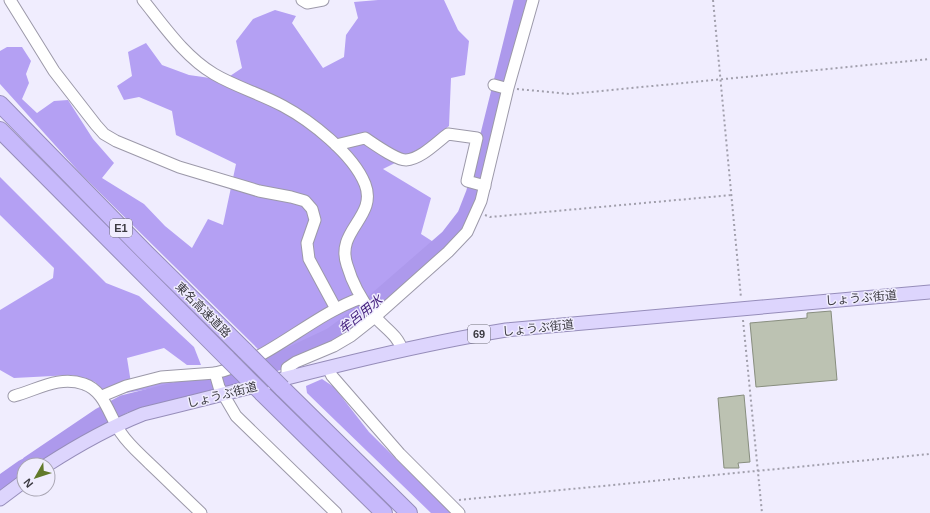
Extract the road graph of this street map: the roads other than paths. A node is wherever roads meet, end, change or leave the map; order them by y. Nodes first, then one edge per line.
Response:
1 (10, 0) edge
2 (143, 0) edge
3 (302, 0) edge
4 (323, 0) edge
5 (533, 0) edge
6 (494, 85) dead end
7 (507, 88) junction
8 (0, 104) edge
9 (0, 130) edge
10 (336, 145) junction
11 (483, 185) junction
12 (930, 292) edge
13 (362, 299) junction
14 (336, 309) junction
15 (373, 316) junction
16 (402, 350) junction
17 (328, 368) junction
18 (218, 383) junction
19 (284, 383) junction
20 (14, 396) dead end
21 (103, 399) junction
22 (114, 421) junction
23 (56, 459) edge
24 (16, 488) edge
25 (0, 499) edge
26 (200, 513) edge
27 (336, 513) edge
28 (384, 513) edge
29 (409, 513) edge
30 (459, 513) edge

1 - 14 street
2 - 10 street
3 - 4 street
5 - 7 street
6 - 7 street
7 - 11 street
8 - 19 highway, 東名高速道路 / E1, bridge
9 - 28 highway, 東名高速道路 / E1, bridge
10 - 11 street
10 - 13 street
11 - 15 street
12 - 16 main road, しょうぶ街道 / 69
13 - 14 street
13 - 15 street
14 - 18 street
15 - 16 street
15 - 19 street
16 - 17 main road, しょうぶ街道 / 69
17 - 19 main road, しょうぶ街道 / 69
17 - 30 street
18 - 19 main road, しょうぶ街道 / 69
18 - 21 street
18 - 22 main road, しょうぶ街道 / 69
18 - 27 street
19 - 29 highway, 東名高速道路 / E1
20 - 21 street
21 - 22 street
22 - 23 main road, しょうぶ街道 / 69
22 - 26 street
24 - 25 main road

